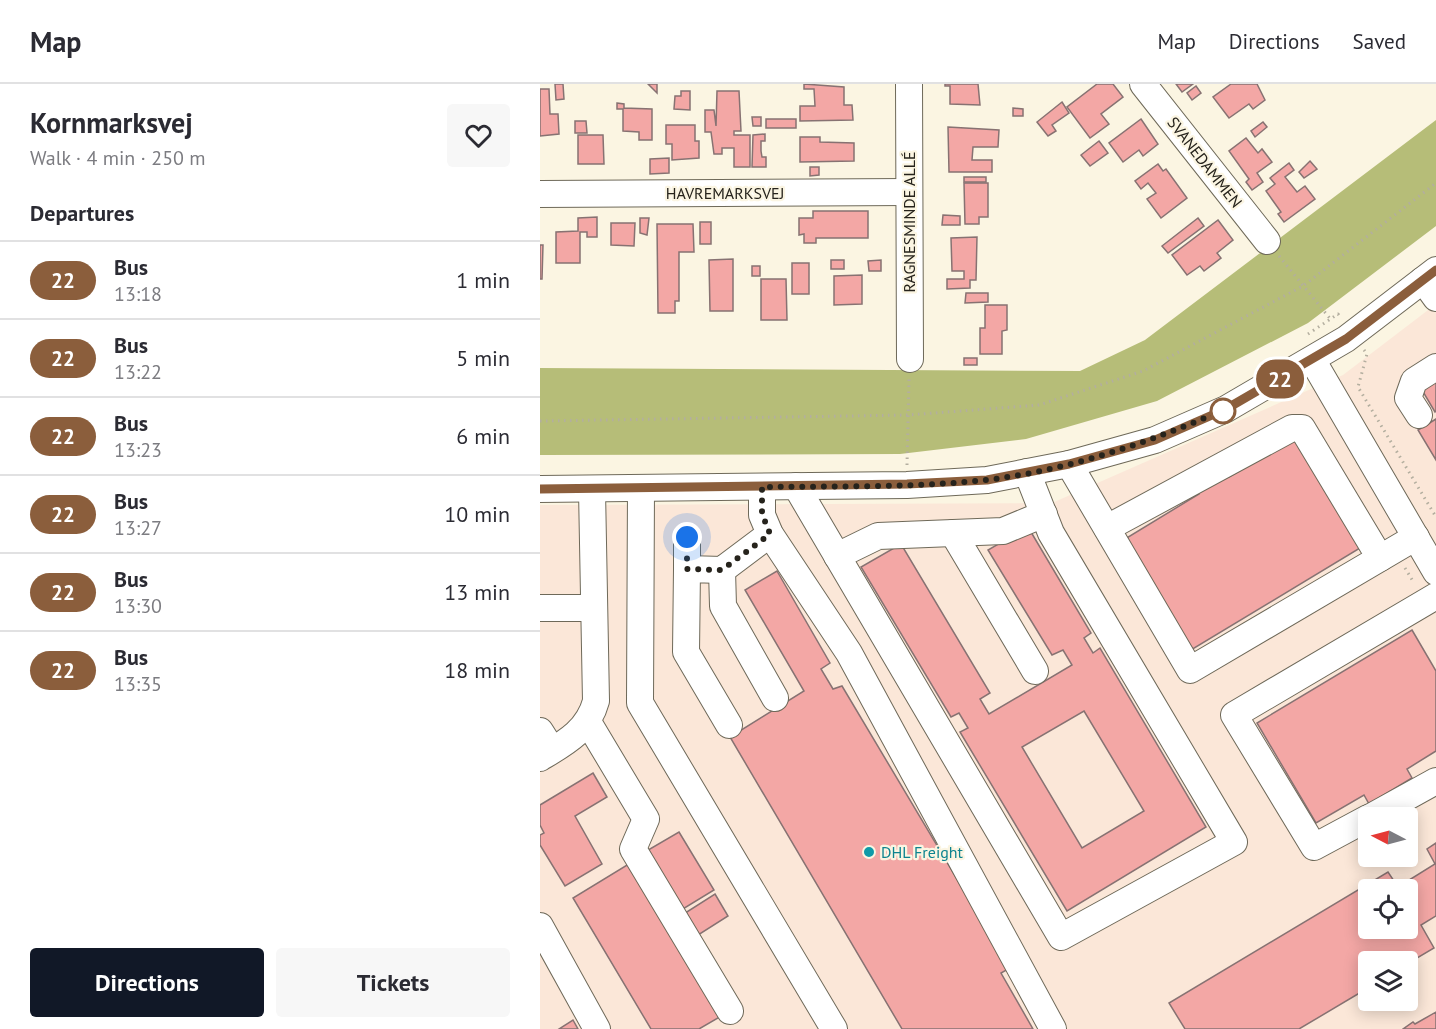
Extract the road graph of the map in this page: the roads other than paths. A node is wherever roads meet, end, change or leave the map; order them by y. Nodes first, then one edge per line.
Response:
1 (909, 84) edge
2 (1143, 84) edge
3 (909, 192) junction
4 (540, 194) edge
5 (1267, 241) road end
6 (1432, 283) edge
7 (910, 359) road end
8 (1313, 361) junction
9 (1436, 367) edge
10 (1419, 415) dead end
11 (1069, 464) junction
12 (1027, 472) junction
13 (796, 486) junction
14 (762, 487) junction
15 (540, 489) edge
16 (641, 489) junction
17 (592, 490) junction
18 (1044, 514) junction
19 (1107, 528) junction
20 (953, 533) junction
21 (770, 534) junction
22 (687, 537) dead end
23 (1416, 537) junction
24 (837, 556) junction
25 (1380, 558) junction
26 (687, 569) junction
27 (722, 570) junction
28 (1436, 572) edge
29 (1436, 596) edge
30 (540, 608) edge
31 (593, 608) junction
32 (1035, 670) dead end
33 (775, 698) dead end
34 (588, 722) junction
35 (729, 725) dead end
36 (544, 747) edge
37 (1436, 781) edge
38 (1388, 807) edge
39 (1358, 823) edge
40 (540, 926) edge
41 (729, 1011) dead end
42 (597, 1029) edge
43 (834, 1029) edge
44 (1053, 1029) edge

1 - 3 street, RAGNESMINDE ALLÉ
2 - 5 street, SVANEDAMMEN
3 - 4 street, HAVREMARKSVEJ
3 - 7 street, RAGNESMINDE ALLÉ
6 - 8 street
8 - 11 street
8 - 23 street
9 - 10 street
11 - 12 street
11 - 19 street
12 - 13 street
12 - 18 street
13 - 14 street
13 - 24 street
14 - 16 street
14 - 21 street
15 - 17 street
16 - 17 street
16 - 43 street
17 - 31 street
18 - 20 street
18 - 24 street
19 - 25 street
19 - 25 street
20 - 24 street
20 - 32 street
21 - 27 street
21 - 44 street
22 - 26 street
23 - 25 street
23 - 28 street
26 - 27 street
26 - 35 street
27 - 33 street
29 - 39 street
30 - 31 street
31 - 34 street
34 - 36 street
34 - 41 street
37 - 38 street
40 - 42 street

